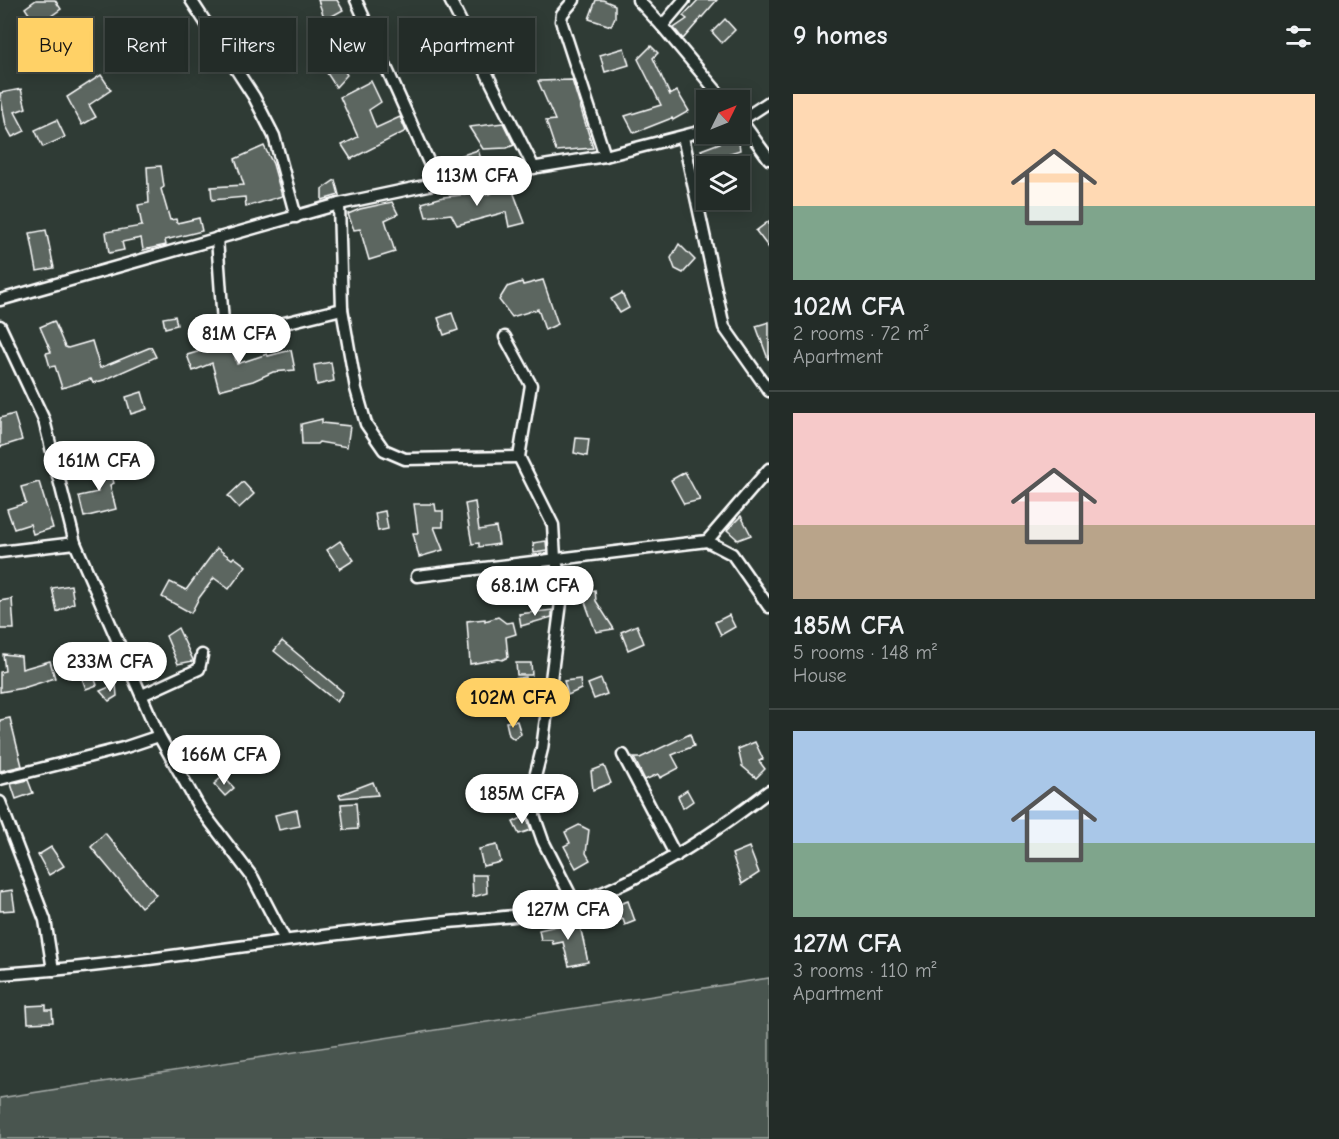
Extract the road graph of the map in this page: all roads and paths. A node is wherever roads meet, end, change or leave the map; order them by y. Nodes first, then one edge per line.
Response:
1 (191, 0) edge
2 (356, 0) edge
3 (450, 0) edge
4 (574, 0) edge
5 (638, 0) edge
6 (684, 0) edge
7 (662, 26) junction
8 (716, 90) edge
9 (769, 102) edge
10 (750, 114) edge
11 (696, 133) edge
12 (750, 133) edge
13 (683, 137) junction
14 (605, 156) junction
15 (769, 159) edge
16 (534, 168) junction
17 (438, 183) junction
18 (339, 204) junction
19 (296, 217) junction
20 (217, 238) junction
21 (0, 300) edge
22 (342, 309) junction
23 (0, 326) edge
24 (505, 337) dead end
25 (769, 391) edge
26 (519, 457) junction
27 (769, 470) edge
28 (706, 541) junction
29 (75, 543) junction
30 (0, 552) edge
31 (555, 558) junction
32 (417, 576) dead end
33 (769, 607) edge
34 (202, 656) dead end
35 (142, 694) junction
36 (159, 736) junction
37 (623, 755) dead end
38 (0, 779) edge
39 (769, 792) edge
40 (0, 802) edge
41 (676, 856) junction
42 (575, 903) junction
43 (285, 940) junction
44 (53, 970) junction
45 (0, 974) edge

1 - 19 street
2 - 17 street
3 - 16 street
4 - 14 street
5 - 7 street
6 - 7 street
7 - 8 street
9 - 10 street
11 - 13 street
12 - 15 street
13 - 14 street
13 - 25 street
14 - 16 street
16 - 17 street
17 - 18 street
18 - 19 street
18 - 22 street
19 - 20 street
20 - 21 street
20 - 22 street
22 - 26 street
23 - 29 street
24 - 26 street
26 - 31 street
27 - 28 street
28 - 31 street
28 - 33 street
29 - 30 street
29 - 35 street
31 - 32 street
31 - 42 street
34 - 35 street
35 - 36 street
36 - 38 street
36 - 43 street
37 - 41 street
39 - 41 street
40 - 44 street
41 - 42 street
42 - 43 street
43 - 44 street
44 - 45 street

